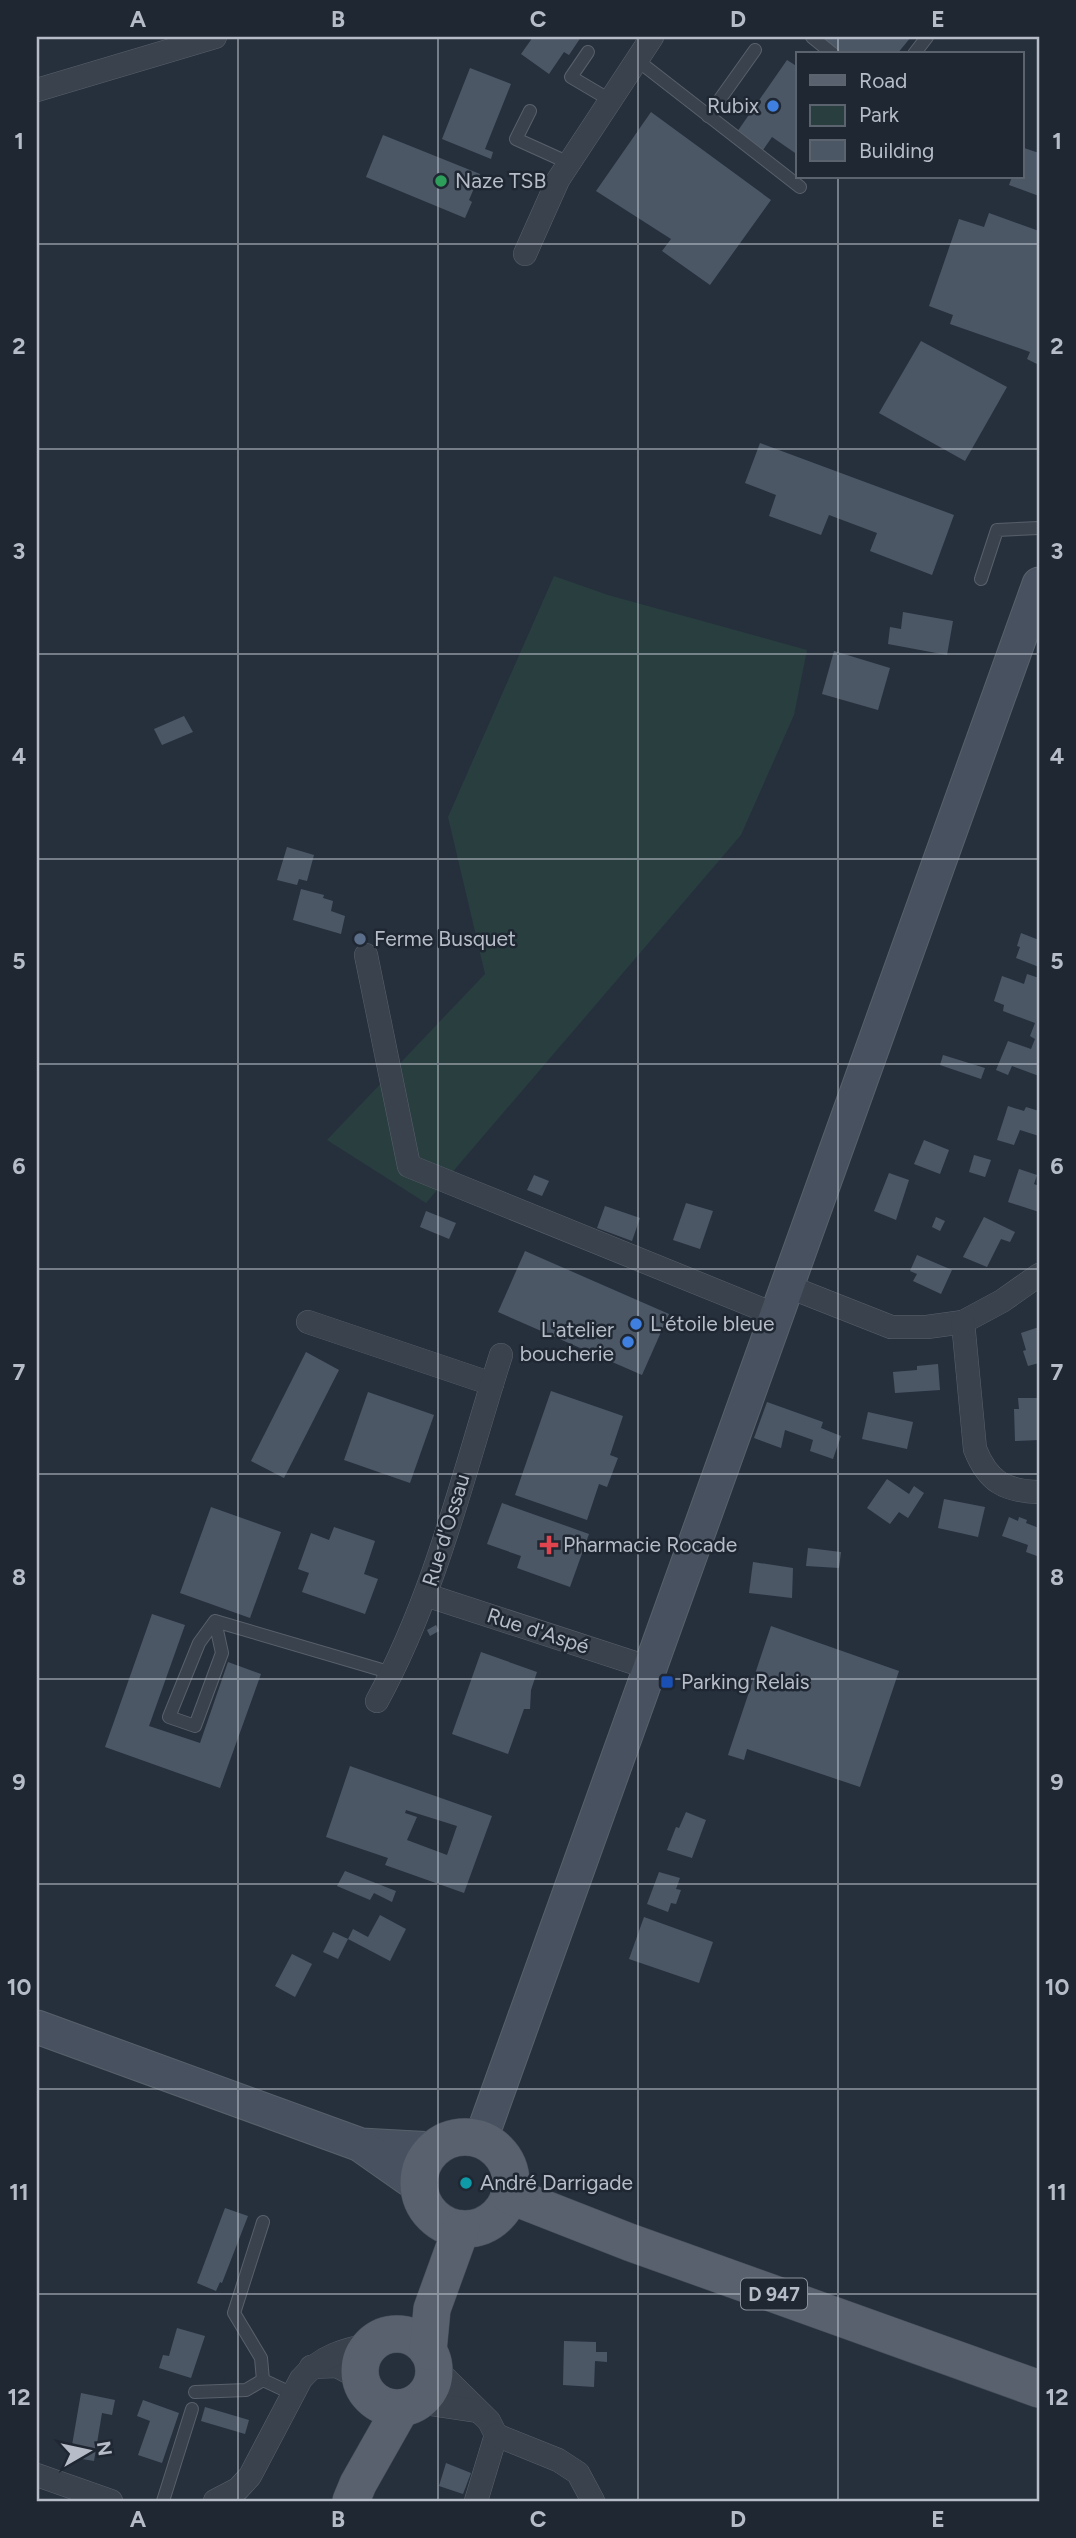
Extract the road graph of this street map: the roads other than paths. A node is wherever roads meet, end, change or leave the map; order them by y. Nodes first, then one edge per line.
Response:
1 (215, 37) edge
2 (652, 37) edge
3 (812, 37) edge
4 (927, 37) edge
5 (755, 50) dead end
6 (588, 52) dead end
7 (831, 52) edge
8 (916, 52) edge
9 (637, 60) junction
10 (37, 90) edge
11 (610, 100) junction
12 (530, 111) dead end
13 (708, 116) junction
14 (569, 163) junction
15 (800, 187) dead end
16 (525, 254) dead end
17 (1039, 528) edge
18 (981, 579) dead end
19 (1039, 584) edge
20 (366, 955) dead end
21 (1039, 1275) edge
22 (781, 1301) junction
23 (309, 1322) dead end
24 (963, 1322) junction
25 (501, 1355) dead end
26 (492, 1384) junction
27 (1039, 1492) edge
28 (426, 1595) junction
29 (215, 1621) junction
30 (650, 1668) junction
31 (392, 1673) junction
32 (377, 1700) dead end
33 (37, 2027) edge
34 (481, 2139) junction
35 (361, 2145) junction
36 (434, 2149) junction
37 (509, 2195) junction
38 (439, 2211) junction
39 (263, 2222) dead end
40 (382, 2339) junction
41 (431, 2358) junction
42 (311, 2367) junction
43 (263, 2380) junction
44 (1039, 2389) edge
45 (195, 2392) dead end
46 (293, 2394) junction
47 (387, 2396) junction
48 (192, 2409) dead end
49 (477, 2411) junction
50 (496, 2435) junction
51 (37, 2474) edge
52 (355, 2493) edge
53 (111, 2501) edge
54 (163, 2501) edge
55 (215, 2501) edge
56 (475, 2501) edge
57 (593, 2501) edge

1 - 10 street
2 - 9 street
3 - 7 lane
4 - 8 lane
5 - 13 lane
6 - 11 lane
9 - 11 street
9 - 13 lane
11 - 14 street
12 - 14 lane
13 - 15 lane
14 - 16 street
17 - 18 lane
19 - 22 main road
20 - 22 street
21 - 24 street
22 - 24 street
22 - 30 main road
23 - 26 street
24 - 27 street
25 - 26 street, Rue d'Ossau
26 - 28 street, Rue d'Ossau
28 - 30 street, Rue d'Aspé
28 - 31 street, Rue d'Ossau
29 - 29 lane
29 - 31 lane
30 - 34 main road
31 - 32 street, Rue d'Ossau
33 - 35 main road
34 - 36 main road
34 - 37 main road
35 - 36 main road
35 - 38 main road
36 - 38 main road
37 - 38 main road
37 - 44 main road, D 947
38 - 40 main road
38 - 41 main road
39 - 43 lane
40 - 41 main road
40 - 42 street
40 - 47 main road
41 - 47 main road
41 - 49 street
42 - 46 street
42 - 47 street
43 - 45 lane
43 - 46 lane
46 - 55 street
47 - 49 street
47 - 52 main road
48 - 54 lane
49 - 50 street
50 - 56 street
50 - 57 street
51 - 53 street

